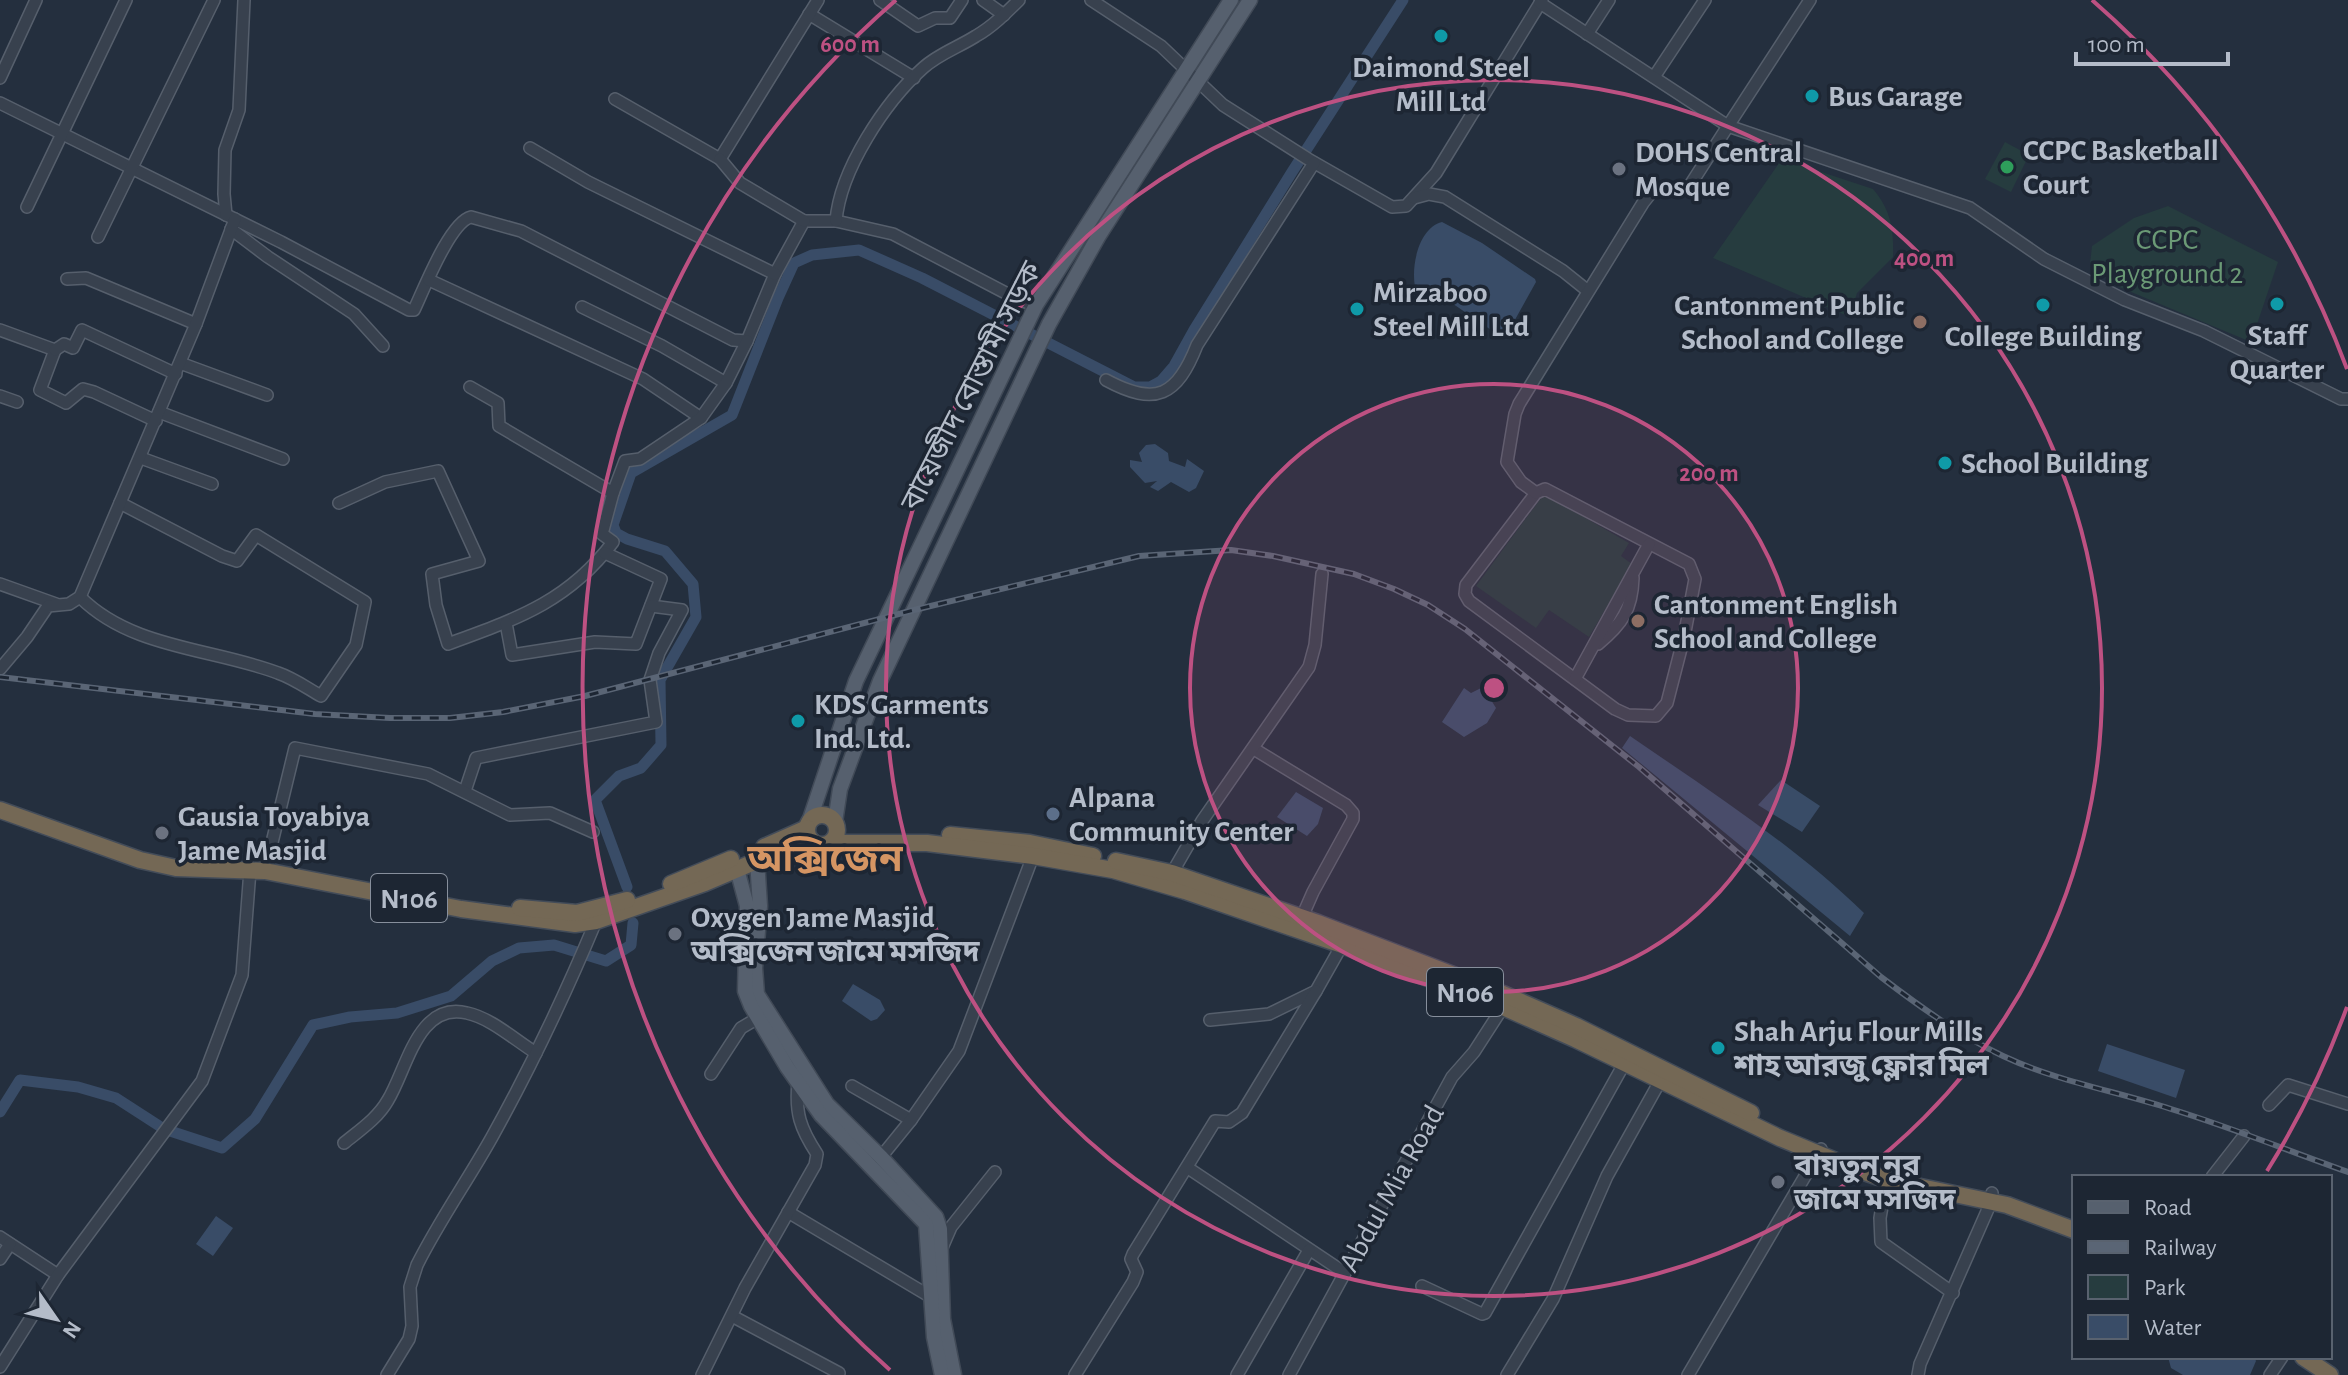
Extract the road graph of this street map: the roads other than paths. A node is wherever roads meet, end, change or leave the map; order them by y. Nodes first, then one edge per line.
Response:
1 (36, 0) edge
2 (126, 0) edge
3 (214, 0) edge
4 (244, 0) edge
5 (818, 0) edge
6 (880, 0) edge
7 (962, 0) edge
8 (983, 0) edge
9 (1019, 0) edge
10 (1091, 0) edge
11 (1231, 0) edge
12 (1250, 0) edge
13 (1609, 0) edge
14 (1705, 0) edge
15 (1810, 0) edge
16 (1541, 2) edge
17 (809, 14) junction
18 (1004, 15) junction
19 (1587, 34) junction
20 (1186, 68) junction
21 (1654, 77) junction
22 (0, 78) edge
23 (914, 78) junction
24 (1199, 80) junction
25 (615, 99) dead end
26 (0, 103) edge
27 (1728, 126) junction
28 (63, 133) junction
29 (530, 148) dead end
30 (1306, 158) junction
31 (720, 159) junction
32 (133, 168) junction
33 (1414, 198) junction
34 (27, 207) dead end
35 (231, 221) junction
36 (804, 221) junction
37 (836, 221) junction
38 (98, 237) dead end
39 (775, 274) junction
40 (67, 279) dead end
41 (429, 280) junction
42 (1588, 291) junction
43 (582, 307) dead end
44 (1034, 309) junction
45 (196, 324) junction
46 (0, 330) edge
47 (747, 341) junction
48 (383, 346) dead end
49 (55, 350) junction
50 (178, 368) junction
51 (1106, 380) dead end
52 (726, 383) junction
53 (470, 387) dead end
54 (267, 395) dead end
55 (0, 396) edge
56 (2348, 399) edge
57 (17, 402) dead end
58 (157, 416) junction
59 (701, 418) junction
60 (141, 458) junction
61 (283, 459) dead end
62 (212, 484) dead end
63 (613, 493) junction
64 (1536, 493) junction
65 (120, 503) junction
66 (339, 503) dead end
67 (1649, 544) junction
68 (605, 553) junction
69 (1322, 574) dead end
70 (0, 584) edge
71 (80, 597) junction
72 (58, 605) junction
73 (651, 606) junction
74 (506, 623) junction
75 (0, 669) edge
76 (1575, 679) junction
77 (1254, 749) junction
78 (465, 791) junction
79 (0, 801) edge
80 (0, 810) edge
81 (593, 832) dead end
82 (822, 832) junction
83 (1033, 856) junction
84 (757, 860) junction
85 (267, 863) junction
86 (737, 869) junction
87 (250, 870) junction
88 (1172, 873) junction
89 (1302, 917) junction
90 (596, 921) junction
91 (1342, 945) junction
92 (1316, 991) junction
93 (1503, 1007) junction
94 (758, 1018) junction
95 (1210, 1020) dead end
96 (536, 1053) junction
97 (1624, 1064) junction
98 (711, 1074) dead end
99 (1662, 1076) junction
100 (798, 1082) junction
101 (852, 1086) dead end
102 (2348, 1104) edge
103 (2269, 1105) dead end
104 (911, 1120) junction
105 (2244, 1136) dead end
106 (344, 1143) dead end
107 (1820, 1151) junction
108 (881, 1157) junction
109 (1188, 1168) junction
110 (995, 1172) dead end
111 (2214, 1175) edge
112 (1888, 1176) junction
113 (1991, 1198) junction
114 (788, 1212) junction
115 (2072, 1218) edge
116 (2072, 1229) edge
117 (5, 1241) edge
118 (1309, 1250) junction
119 (941, 1252) junction
120 (0, 1259) edge
121 (1345, 1273) junction
122 (58, 1275) junction
123 (1422, 1286) dead end
124 (1953, 1293) junction
125 (931, 1297) junction
126 (732, 1316) junction
127 (2282, 1359) edge
128 (2287, 1359) edge
129 (2306, 1359) edge
130 (0, 1367) edge
131 (839, 1373) dead end
132 (387, 1375) edge
133 (702, 1375) edge
134 (942, 1375) edge
135 (954, 1375) edge
136 (1075, 1375) edge
137 (1237, 1375) edge
138 (1289, 1375) edge
139 (1507, 1375) edge
140 (1688, 1375) edge
141 (1918, 1375) edge
142 (2270, 1375) edge
143 (2313, 1375) edge
144 (2330, 1375) edge

1 - 22 street
2 - 28 street
3 - 32 street
4 - 35 street
5 - 17 street
6 - 7 street
8 - 18 street
9 - 18 street
10 - 20 street
11 - 20 main road, বায়েজীদ বোস্তামী সড়ক
12 - 24 main road, বায়েজীদ বোস্তামী সড়ক
13 - 19 street
14 - 21 street
15 - 27 street
16 - 19 street
16 - 33 street
17 - 23 street
17 - 31 street
18 - 23 street
19 - 21 street
20 - 24 street
20 - 44 main road, বায়েজীদ বোস্তামী সড়ক
21 - 27 street
23 - 37 street
24 - 30 street
24 - 82 main road, বায়েজীদ বোস্তামী সড়ক
25 - 31 street
26 - 28 street
27 - 42 street
27 - 56 street
28 - 32 street
28 - 34 street
29 - 39 street
30 - 33 street
30 - 51 street
31 - 36 street
32 - 35 street
32 - 38 street
33 - 42 street
35 - 41 street
35 - 45 street
35 - 48 street
36 - 37 street
36 - 39 street
37 - 44 street
39 - 47 street
40 - 45 street
41 - 47 street
41 - 59 street
42 - 64 street
43 - 52 street
44 - 82 main road, বায়েজীদ বোস্তামী সড়ক
45 - 50 street
46 - 49 street
47 - 52 street
49 - 50 street
49 - 58 street
50 - 54 street
50 - 58 street
52 - 59 street
53 - 63 street
55 - 57 street
58 - 60 street
58 - 61 street
59 - 63 street
60 - 62 street
60 - 65 street
63 - 68 street
64 - 67 street
64 - 76 street
65 - 71 street
65 - 71 street
66 - 74 street
67 - 76 street
67 - 76 street
68 - 73 street
68 - 74 street
69 - 77 street
70 - 72 street
71 - 72 street
72 - 75 street
73 - 74 street
73 - 78 street
77 - 88 street
77 - 89 street
78 - 81 street
78 - 85 street
79 - 85 highway, N106
80 - 87 highway, N106
82 - 83 highway, N106
82 - 84 highway, N106
82 - 85 highway, N106
82 - 88 highway, N106
83 - 91 highway, N106
83 - 104 street
84 - 86 highway, N106
84 - 108 main road
86 - 90 highway, N106
86 - 94 main road
87 - 90 highway, N106
87 - 122 street
88 - 89 highway, N106
89 - 99 highway, N106
90 - 96 street
91 - 92 street
91 - 93 highway, N106
92 - 95 street
92 - 109 street
93 - 97 highway, N106
93 - 121 street, Abdul Mia Road
94 - 98 street
94 - 100 main road
96 - 106 street
96 - 132 street
97 - 99 highway, N106
97 - 123 street
99 - 107 highway, N106
99 - 139 street
100 - 114 street
100 - 125 main road
101 - 104 street
102 - 103 street
104 - 108 street
105 - 111 street
107 - 112 highway, N106
107 - 140 street
108 - 119 main road
109 - 118 street
109 - 136 street
110 - 119 street
112 - 113 highway, N106
112 - 124 street
113 - 115 highway, N106
113 - 116 highway, N106
113 - 124 street
114 - 125 street
114 - 126 street
117 - 120 street
117 - 122 street
118 - 121 street
118 - 137 street
119 - 135 main road
121 - 138 street, Abdul Mia Road
122 - 130 street
124 - 141 street
125 - 134 main road
126 - 131 street
126 - 133 street
127 - 142 street
128 - 143 highway
129 - 144 highway

